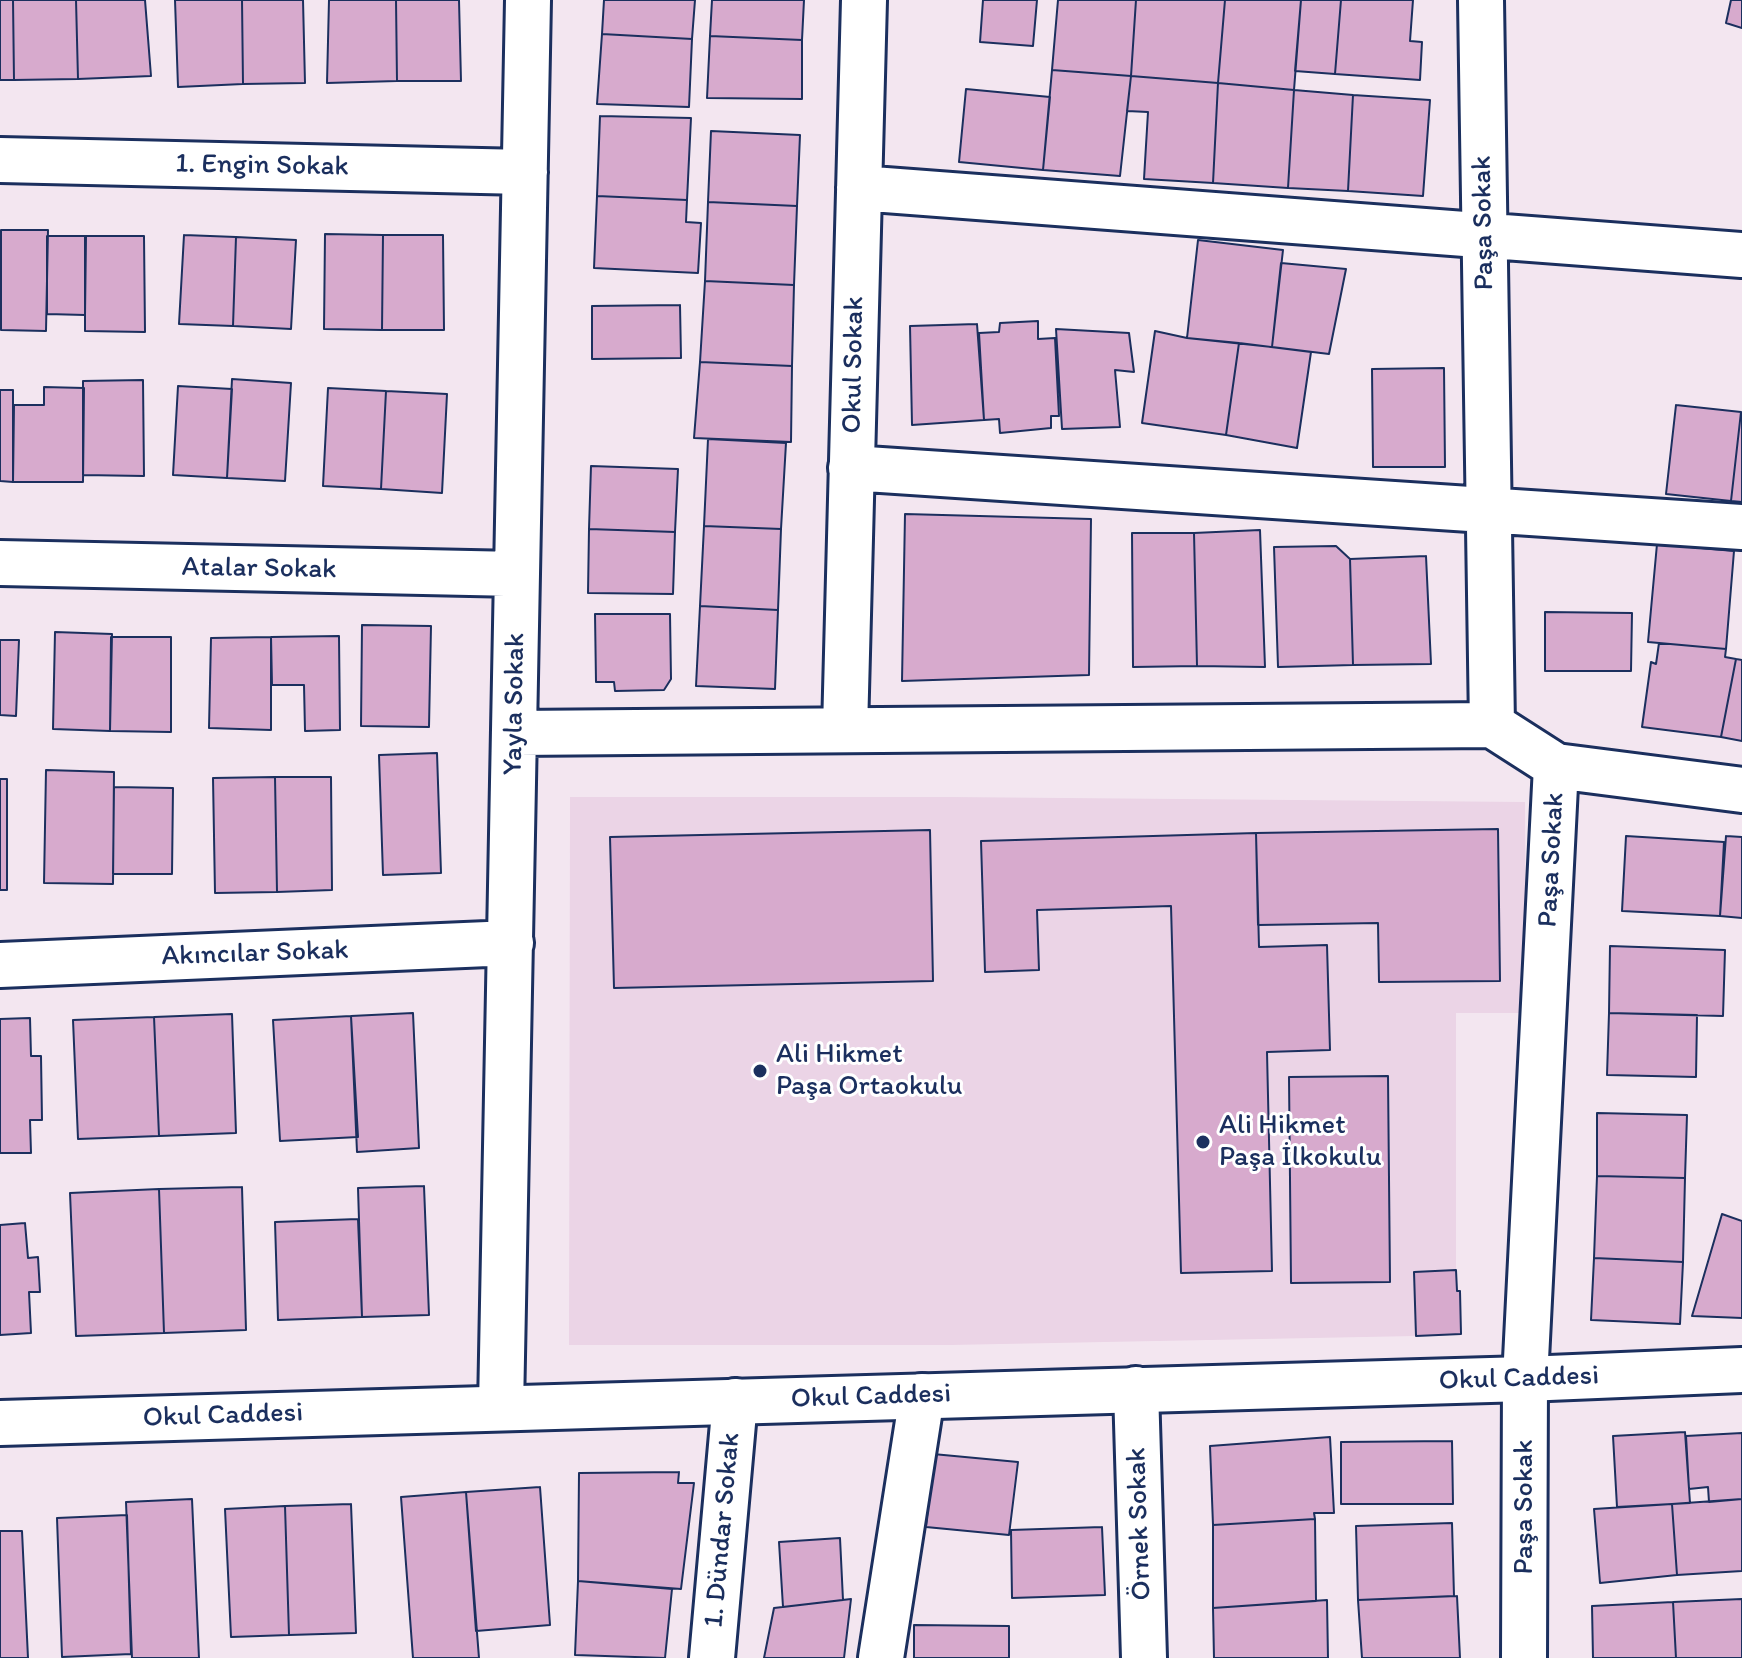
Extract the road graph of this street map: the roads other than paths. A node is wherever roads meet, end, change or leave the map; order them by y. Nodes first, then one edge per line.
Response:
1 (528, 0) edge
2 (864, 0) edge
3 (1481, 0) edge
4 (0, 160) edge
5 (525, 172) junction
6 (859, 188) junction
7 (1484, 235) junction
8 (1742, 255) edge
9 (851, 468) junction
10 (1488, 510) junction
11 (1742, 527) edge
12 (0, 563) edge
13 (517, 574) junction
14 (1492, 725) junction
15 (845, 730) junction
16 (514, 733) junction
17 (1556, 766) junction
18 (1742, 790) edge
19 (511, 943) junction
20 (0, 965) edge
21 (1742, 1370) edge
22 (1525, 1379) junction
23 (1136, 1389) junction
24 (922, 1396) junction
25 (735, 1401) junction
26 (501, 1408) junction
27 (0, 1423) edge
28 (712, 1658) edge
29 (881, 1658) edge
30 (1144, 1658) edge
31 (1524, 1658) edge

1 - 5 street, Yayla Sokak
2 - 6 street, Okul Sokak
3 - 7 street, Paşa Sokak
4 - 5 street, 1. Engin Sokak
5 - 13 street, Yayla Sokak
6 - 7 street
6 - 9 street, Okul Sokak
7 - 8 street
7 - 10 street, Paşa Sokak
9 - 10 street
9 - 15 street, Okul Sokak
10 - 11 street
10 - 14 street, Paşa Sokak
12 - 13 street, Atalar Sokak
13 - 16 street, Yayla Sokak
14 - 15 street
14 - 17 street, Paşa Sokak
15 - 16 street
16 - 19 street, Yayla Sokak
17 - 18 street
17 - 22 street, Paşa Sokak
19 - 20 street, Akıncılar Sokak
19 - 26 street, Yayla Sokak
21 - 22 street, Okul Caddesi
22 - 23 street, Okul Caddesi
22 - 31 street, Paşa Sokak
23 - 24 street, Okul Caddesi
23 - 30 street, Örnek Sokak
24 - 25 street, Okul Caddesi
24 - 29 street
25 - 26 street, Okul Caddesi
25 - 28 street, 1. Dündar Sokak
26 - 27 street, Okul Caddesi

